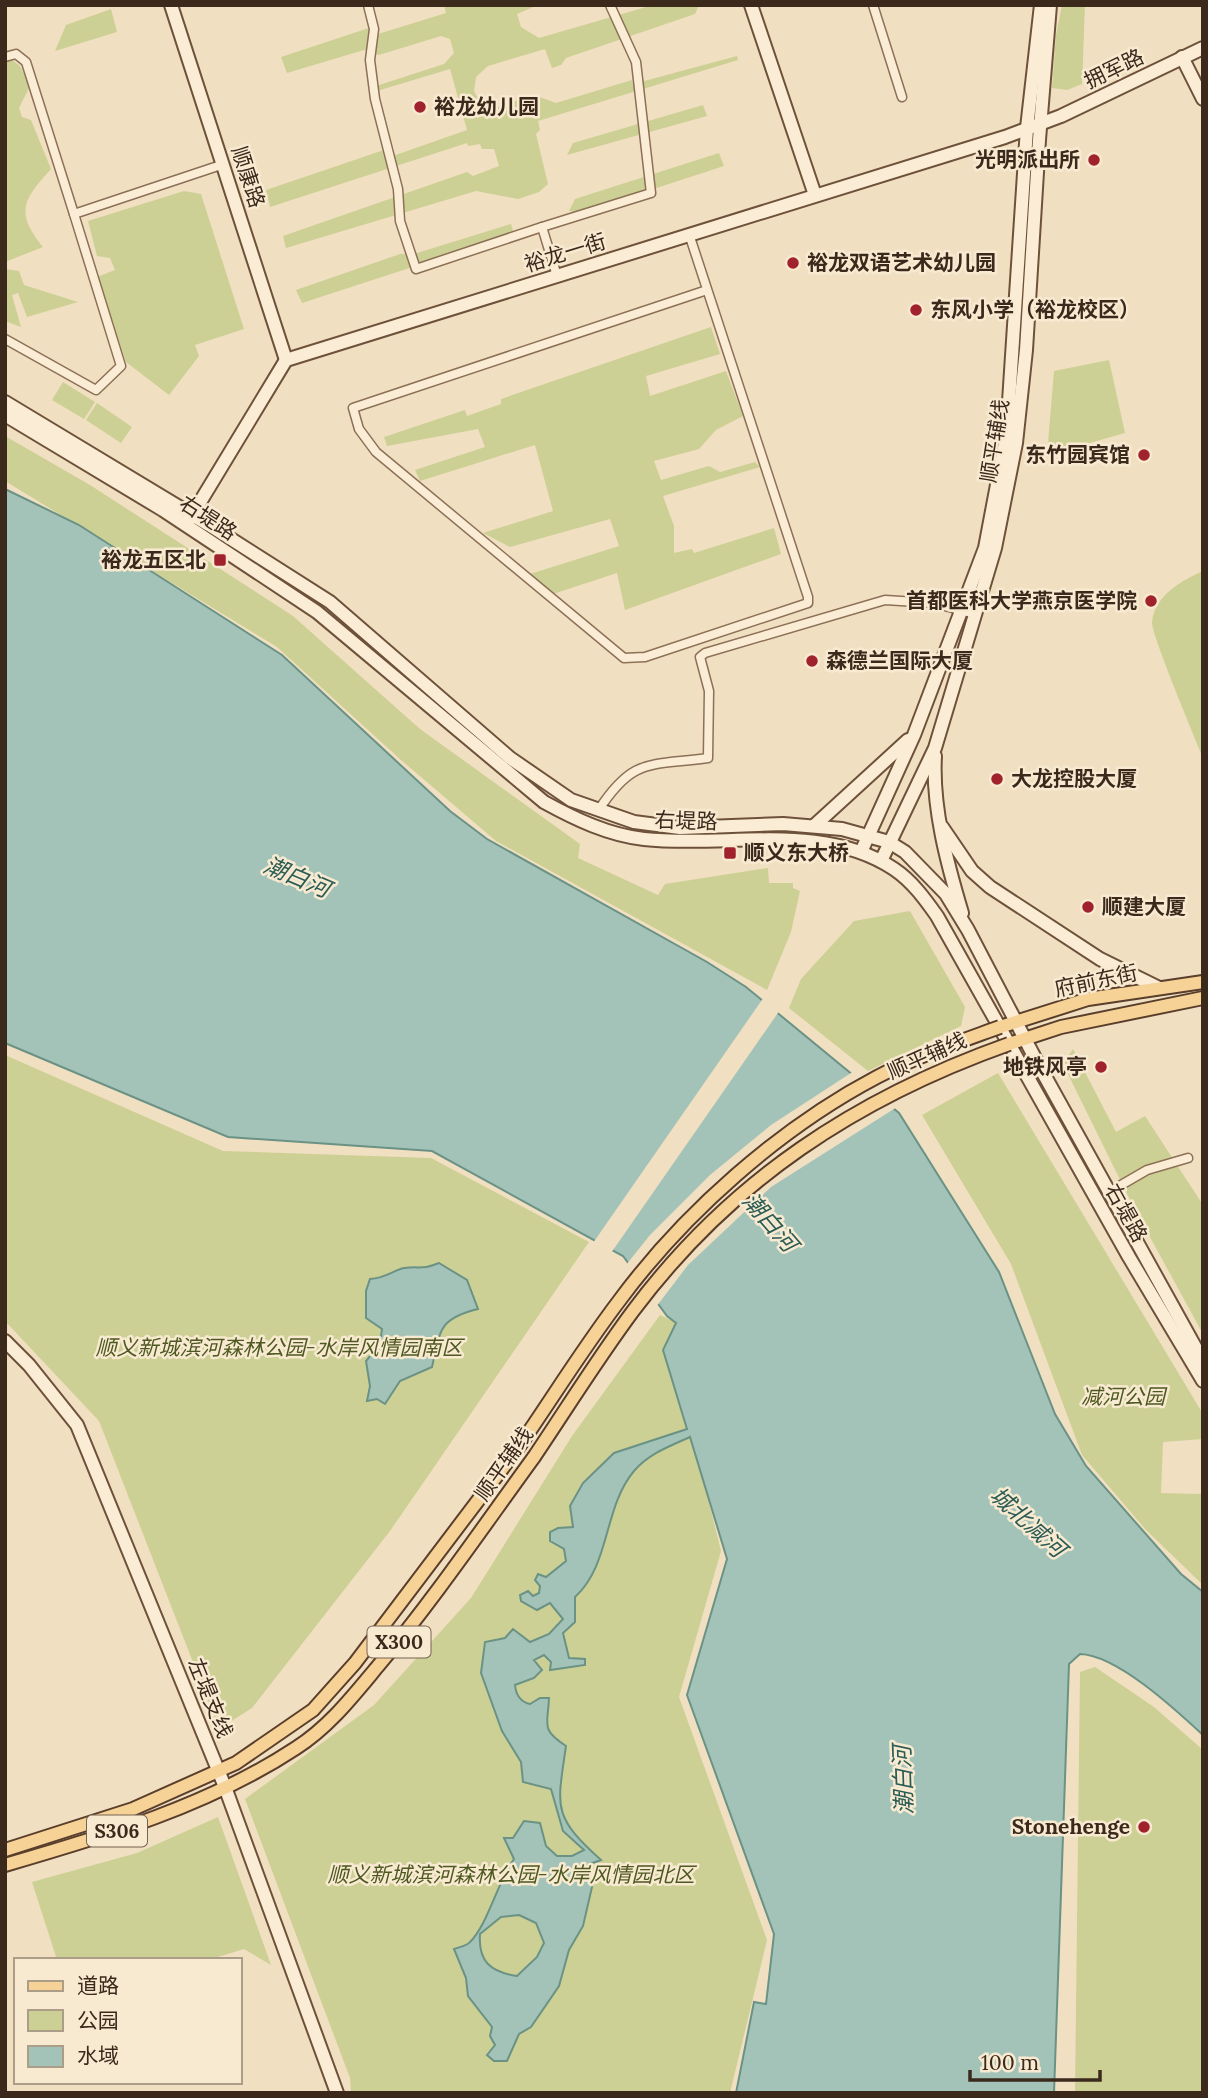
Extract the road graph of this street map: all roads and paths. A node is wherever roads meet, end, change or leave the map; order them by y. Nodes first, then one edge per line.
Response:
1 (172, 5) edge
2 (368, 5) edge
3 (610, 5) edge
4 (751, 5) edge
5 (873, 5) edge
6 (1041, 5) edge
7 (1050, 5) edge
8 (1203, 48) edge
9 (5, 57) edge
10 (1182, 57) junction
11 (902, 96) dead end
12 (1203, 99) edge
13 (1040, 123) junction
14 (1027, 128) junction
15 (224, 164) junction
16 (815, 195) junction
17 (74, 214) junction
18 (542, 227) junction
19 (689, 234) junction
20 (557, 275) junction
21 (707, 290) junction
22 (5, 339) edge
23 (286, 360) junction
24 (5, 402) edge
25 (5, 415) edge
26 (189, 521) junction
27 (969, 612) junction
28 (914, 735) junction
29 (935, 748) junction
30 (598, 811) junction
31 (815, 825) junction
32 (942, 827) junction
33 (867, 834) junction
34 (889, 842) junction
35 (861, 852) junction
36 (881, 861) junction
37 (968, 930) junction
38 (1203, 982) edge
39 (1159, 988) junction
40 (1203, 998) edge
41 (1017, 1021) junction
42 (1000, 1027) junction
43 (1025, 1038) junction
44 (1009, 1044) junction
45 (1188, 1158) dead end
46 (1109, 1192) junction
47 (5, 1341) edge
48 (1203, 1361) edge
49 (1203, 1381) edge
50 (219, 1770) junction
51 (225, 1787) junction
52 (5, 1850) edge
53 (5, 1865) edge
54 (337, 2093) edge

1 - 15 main road, 顺康路
2 - 18 street
3 - 18 street
4 - 16 main road
5 - 11 street
6 - 14 main road, 顺平辅线
7 - 13 main road, 顺平辅线
8 - 10 main road, 拥军路
9 - 17 street
10 - 12 main road
10 - 13 main road, 拥军路
13 - 14 main road, 裕龙一街
13 - 27 main road, 顺平辅线
14 - 16 main road, 裕龙一街
14 - 27 main road, 顺平辅线
15 - 17 street
15 - 23 main road, 顺康路
16 - 19 main road, 裕龙一街
17 - 22 street
18 - 20 street
19 - 20 main road, 裕龙一街
19 - 21 street
20 - 23 main road, 裕龙一街
21 - 21 street
23 - 26 main road
24 - 26 main road, 右堤路
25 - 26 main road, 右堤路
26 - 30 main road, 右堤路
26 - 35 main road, 右堤路
27 - 28 main road, 顺平辅线
27 - 29 main road, 顺平辅线
27 - 30 street
28 - 31 main road
28 - 33 main road, 顺平辅线
29 - 32 main road
29 - 34 main road, 顺平辅线
30 - 31 main road, 右堤路
31 - 33 main road, 右堤路
32 - 37 main road
32 - 39 main road
33 - 34 main road, 右堤路
33 - 35 main road, 顺平辅线
34 - 36 main road, 顺平辅线
34 - 37 main road, 右堤路
35 - 36 main road, 右堤路
36 - 42 main road, 右堤路
37 - 41 main road, 右堤路
38 - 39 main road, 府前东街
39 - 41 main road, 府前东街
40 - 43 main road, 府前东街
41 - 42 main road, 府前东街
41 - 43 main road, 右堤路
42 - 44 main road, 右堤路
42 - 50 main road, 顺平辅线 / X300, bridge
43 - 44 main road, 府前东街
43 - 46 main road, 右堤路
44 - 49 main road, 右堤路
44 - 51 main road, 顺平辅线 / X300, bridge
45 - 46 street
46 - 48 main road, 右堤路
47 - 50 main road, 左堤支线
50 - 51 main road, 左堤支线
50 - 52 main road, 顺平辅线 / S306
51 - 53 main road, 顺平辅线 / S306
51 - 54 main road, 左堤支线

